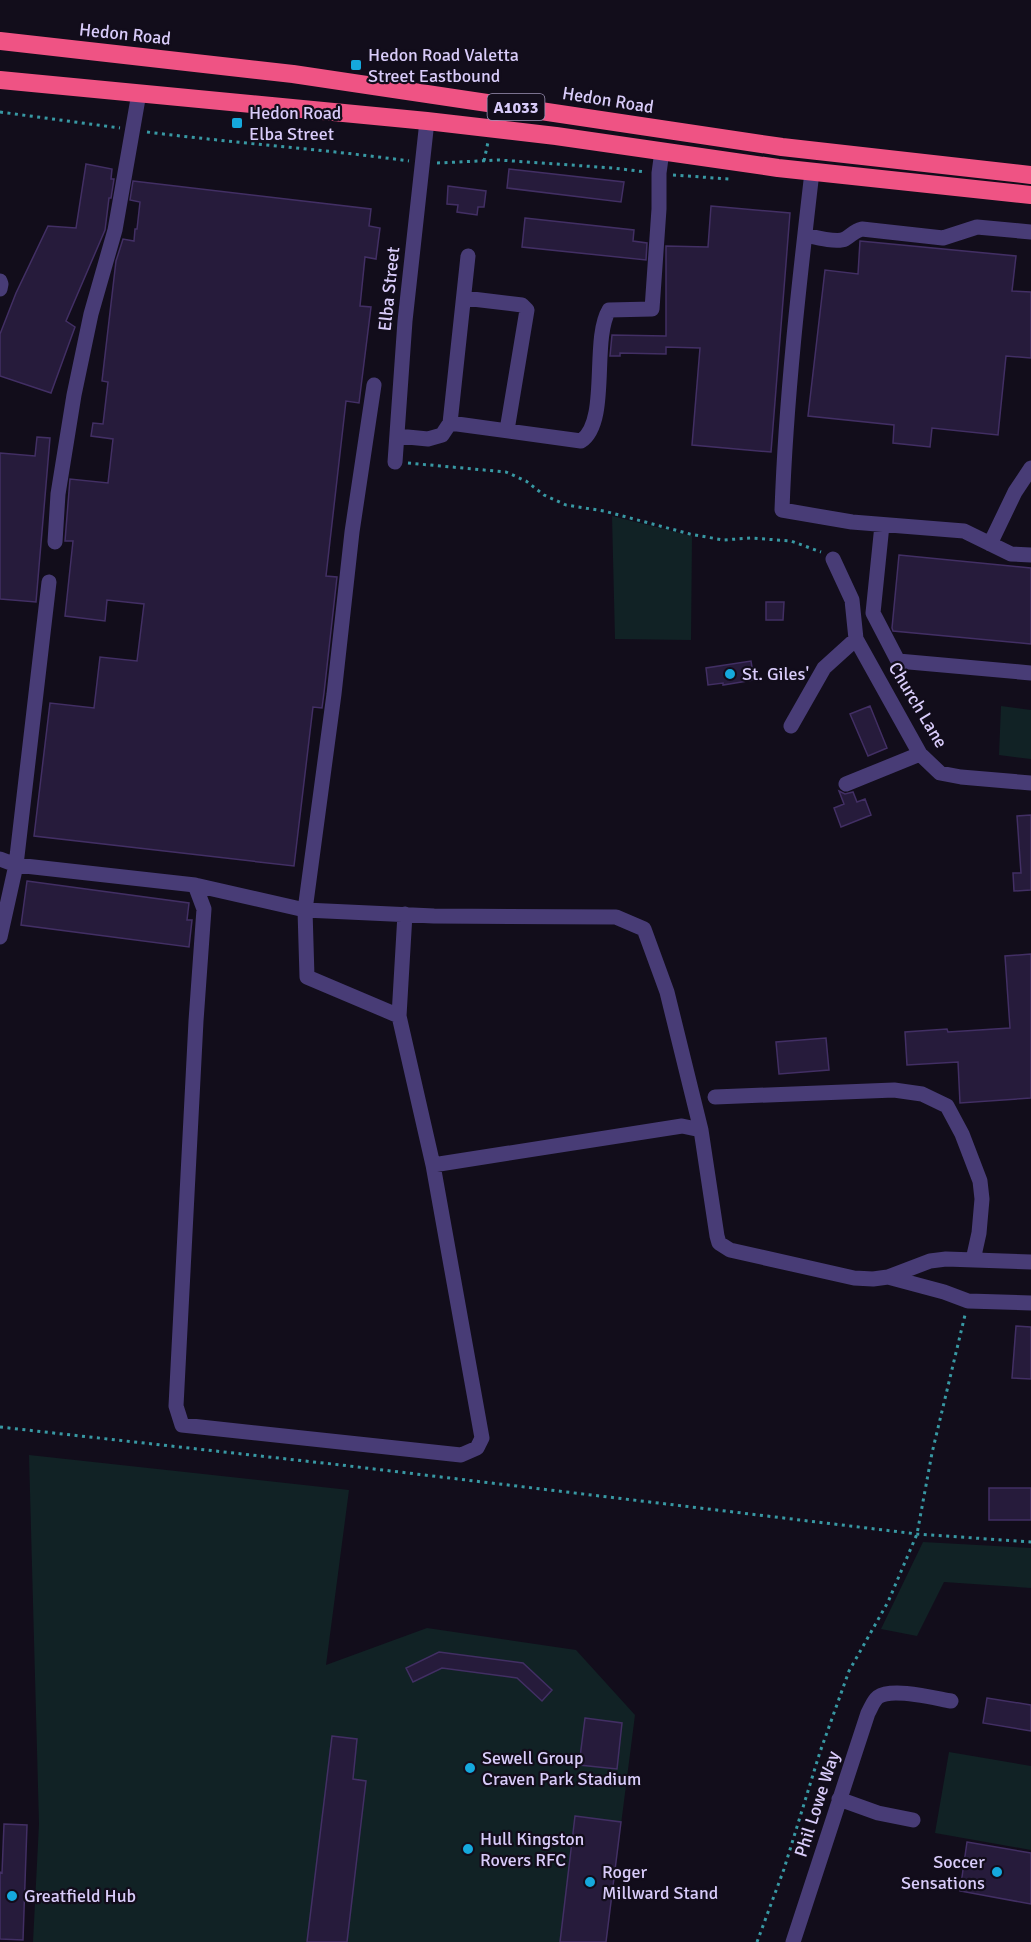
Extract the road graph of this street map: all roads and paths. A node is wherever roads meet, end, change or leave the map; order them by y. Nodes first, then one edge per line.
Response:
1 (0, 40) edge
2 (0, 80) edge
3 (139, 93) junction
4 (0, 112) edge
5 (428, 121) junction
6 (133, 130) junction
7 (662, 151) junction
8 (424, 163) junction
9 (812, 172) junction
10 (658, 173) junction
11 (1031, 175) edge
12 (738, 180) dead end
13 (1031, 195) edge
14 (1031, 232) edge
15 (805, 235) junction
16 (468, 256) dead end
17 (0, 281) edge
18 (0, 289) edge
19 (464, 298) junction
20 (374, 385) dead end
21 (450, 423) junction
22 (507, 430) junction
23 (397, 436) junction
24 (395, 462) joint
25 (1031, 468) edge
26 (882, 525) junction
27 (55, 542) dead end
28 (990, 544) junction
29 (1031, 555) edge
30 (833, 559) joint
31 (49, 582) dead end
32 (856, 639) junction
33 (1031, 673) edge
34 (791, 726) dead end
35 (920, 754) junction
36 (1031, 783) edge
37 (846, 784) dead end
38 (0, 859) edge
39 (16, 866) junction
40 (195, 885) junction
41 (305, 910) junction
42 (405, 914) junction
43 (0, 938) edge
44 (399, 1016) junction
45 (715, 1097) dead end
46 (701, 1130) junction
47 (433, 1165) junction
48 (973, 1260) junction
49 (1031, 1262) edge
50 (888, 1277) junction
51 (968, 1301) junction
52 (1031, 1303) edge
53 (0, 1427) edge
54 (917, 1534) junction
55 (1031, 1542) edge
56 (951, 1701) dead end
57 (839, 1799) junction
58 (913, 1820) dead end
59 (757, 1942) edge
60 (793, 1942) edge

1 - 11 highway, Hedon Road / A1033
2 - 3 highway, A1033
3 - 5 highway, A1033
3 - 6 street
4 - 6 path
5 - 7 highway, A1033
5 - 8 street, Elba Street
6 - 8 path
6 - 27 street
7 - 9 highway, A1033
7 - 10 street
8 - 10 path
8 - 23 street, Elba Street
9 - 13 highway, A1033
9 - 15 street
10 - 12 path
10 - 22 street
14 - 15 street
15 - 26 street
16 - 19 street
17 - 18 street
19 - 21 street
19 - 22 street
20 - 41 street
21 - 22 street
21 - 23 street
23 - 24 street, Elba Street
24 - 30 path
25 - 28 street
26 - 28 street
26 - 33 street
28 - 29 street
30 - 32 street, Church Lane
31 - 39 street
32 - 34 street
32 - 35 street, Church Lane
35 - 36 street, Church Lane
35 - 37 street
38 - 39 street
39 - 40 street
39 - 43 street
40 - 41 street
40 - 47 street
41 - 42 street
41 - 44 street
42 - 44 street
42 - 46 street
44 - 47 street
45 - 48 street
46 - 47 street
46 - 50 street
48 - 49 street
48 - 50 street
50 - 51 street
51 - 52 street
51 - 54 path
53 - 54 path
54 - 55 path
54 - 59 path
56 - 57 street, Phil Lowe Way
57 - 58 street
57 - 60 street, Phil Lowe Way

